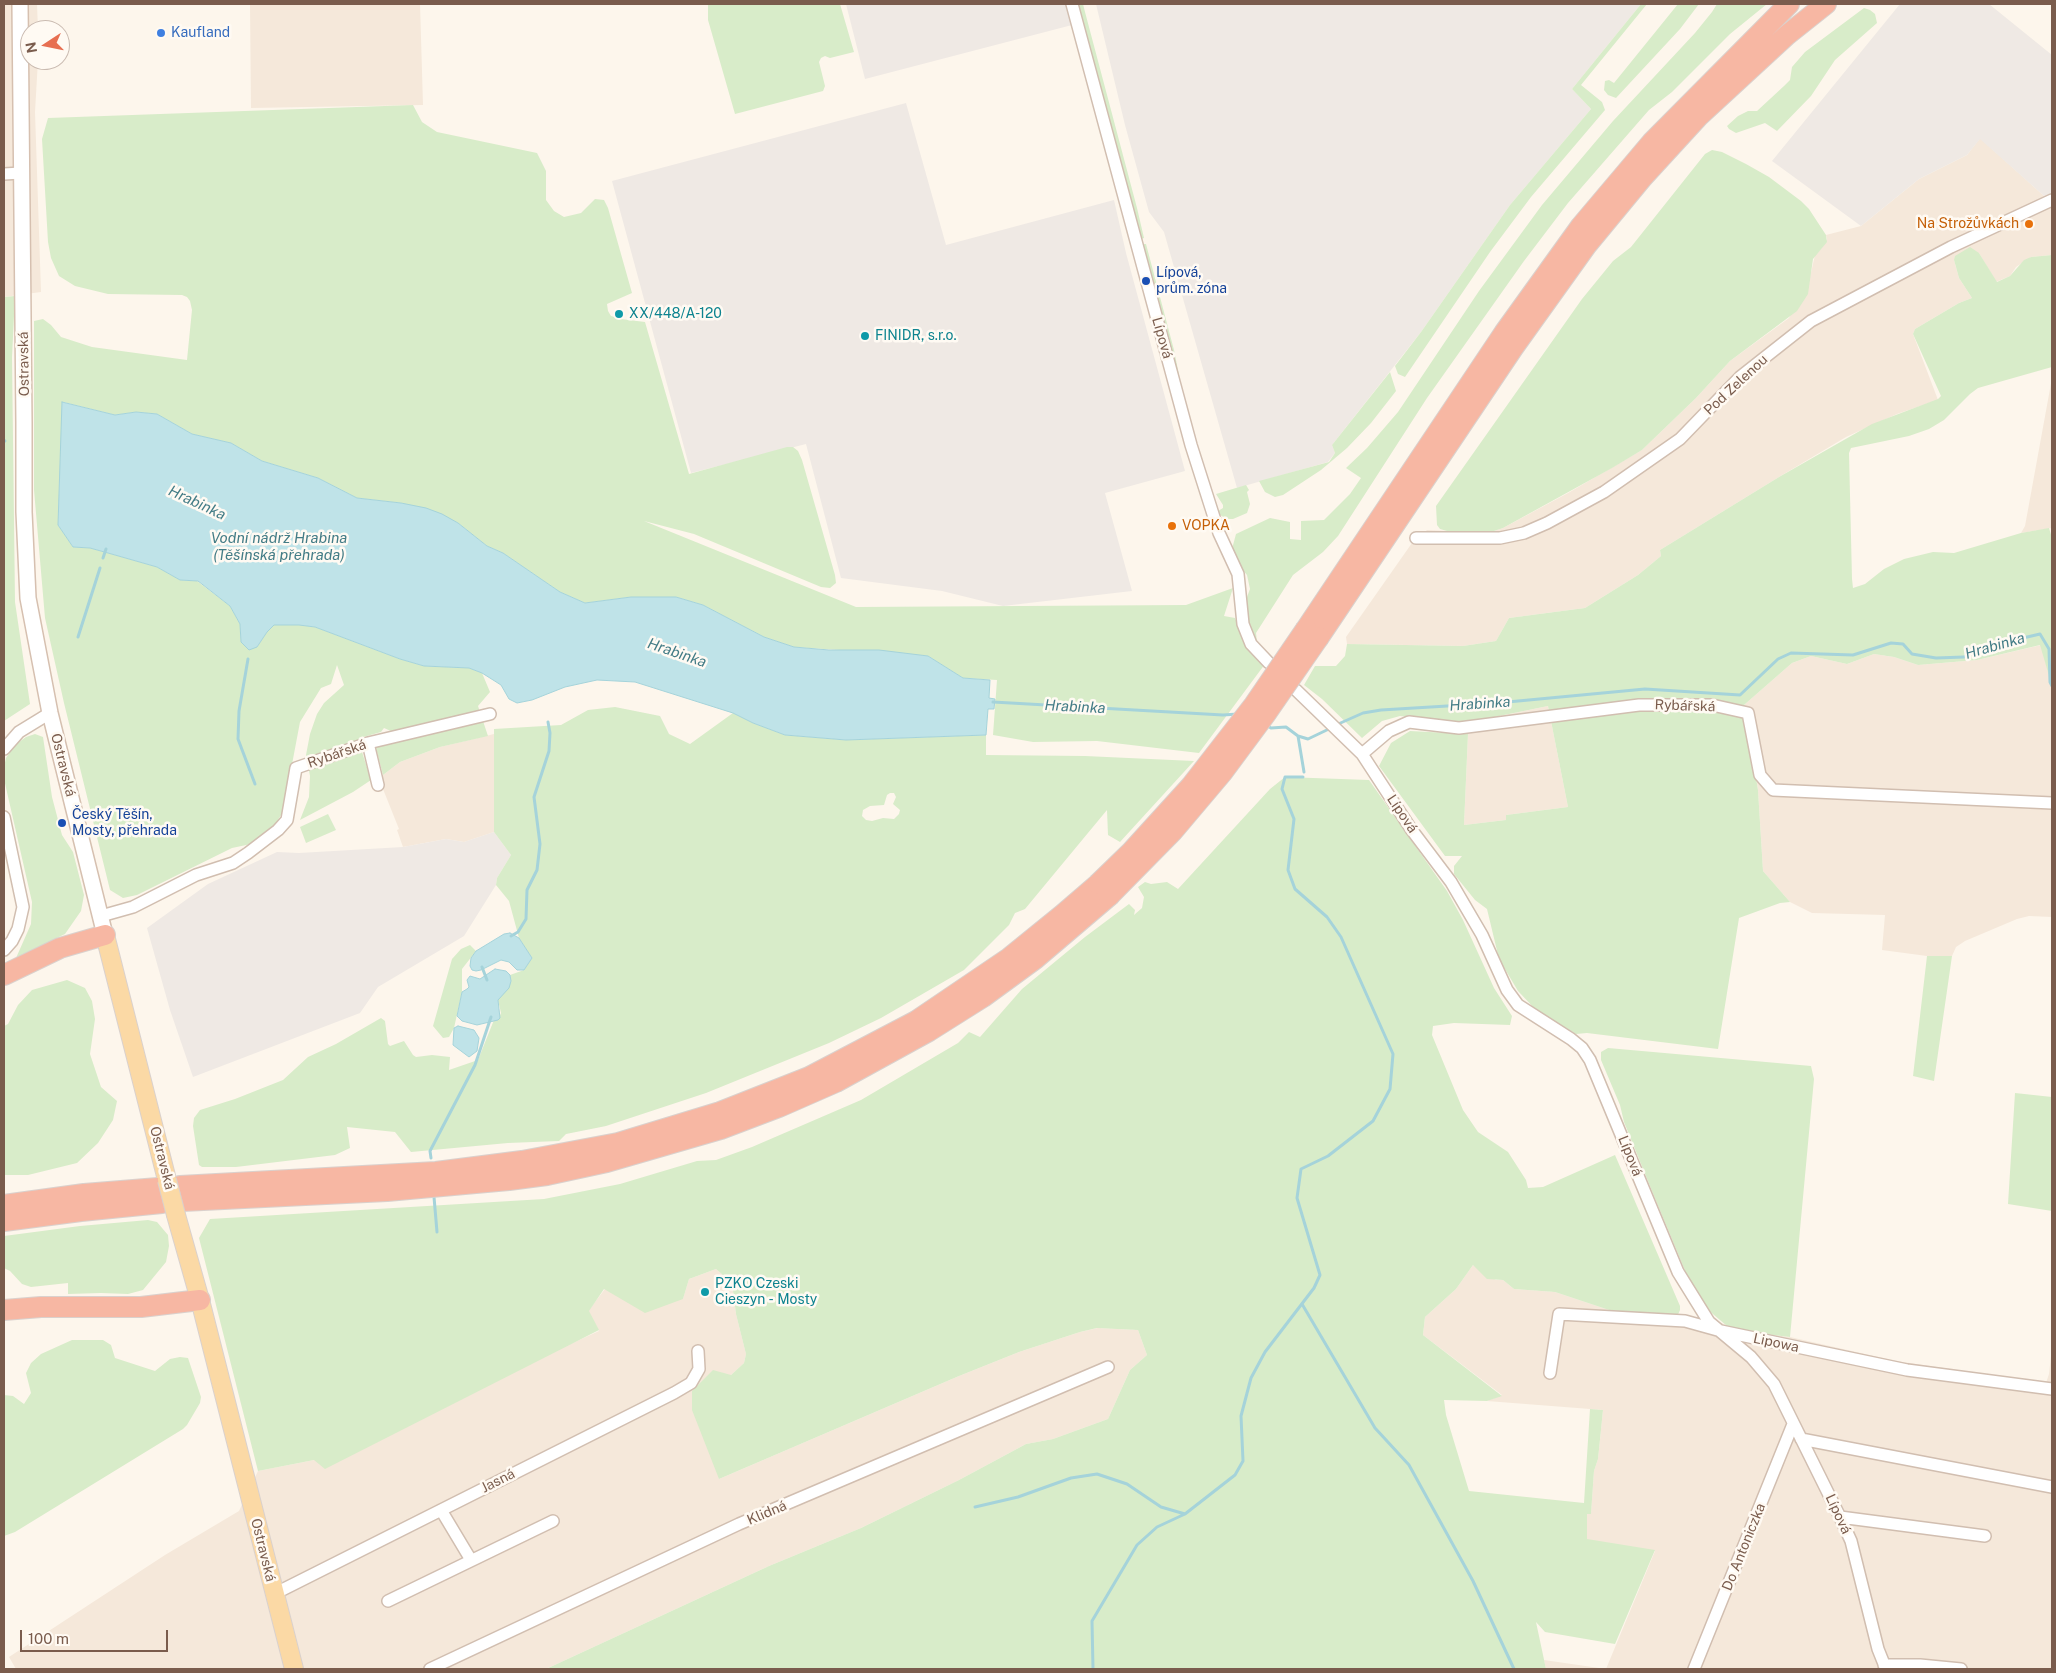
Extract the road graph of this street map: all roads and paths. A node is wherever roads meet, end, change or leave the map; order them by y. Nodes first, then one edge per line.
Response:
1 (20, 4) edge
2 (1072, 4) edge
3 (1789, 4) edge
4 (1800, 4) edge
5 (1826, 4) edge
6 (1837, 4) edge
7 (1787, 36) junction
8 (1736, 58) junction
9 (21, 173) junction
10 (4, 174) edge
11 (2052, 200) edge
12 (1416, 538) dead end
13 (1312, 633) junction
14 (1269, 663) dead end
15 (1296, 690) dead end
16 (50, 713) junction
17 (490, 714) dead end
18 (368, 743) junction
19 (4, 749) edge
20 (1362, 754) junction
21 (378, 785) dead end
22 (2052, 803) edge
23 (4, 817) edge
24 (103, 926) junction
25 (4, 950) edge
26 (4, 975) edge
27 (171, 1196) junction
28 (4, 1205) edge
29 (4, 1222) edge
30 (200, 1300) junction
31 (4, 1310) edge
32 (1721, 1331) junction
33 (698, 1351) dead end
34 (1108, 1366) dead end
35 (1550, 1373) dead end
36 (2052, 1389) edge
37 (1793, 1424) junction
38 (1801, 1439) junction
39 (2052, 1487) edge
40 (442, 1510) junction
41 (1840, 1517) junction
42 (553, 1521) dead end
43 (1985, 1536) dead end
44 (471, 1560) junction
45 (274, 1594) junction
46 (388, 1601) dead end
47 (1885, 1667) edge
48 (294, 1669) edge
49 (430, 1669) edge
50 (1694, 1669) edge
51 (1961, 1669) edge

1 - 9 street, Ostravská
2 - 14 street, Lípová
3 - 8 highway
4 - 8 highway
5 - 7 highway
6 - 7 highway
7 - 13 highway
8 - 13 highway
9 - 10 street
9 - 16 street, Ostravská
11 - 12 street, Pod Zelenou
13 - 27 highway, bridge
15 - 20 street, Lípová
16 - 19 street
16 - 24 street, Ostravská
17 - 18 street, Rybářská
18 - 21 street
18 - 24 street, Rybářská
20 - 22 street, Rybářská
20 - 32 street, Lípová
23 - 25 street
24 - 26 highway
24 - 27 main road, Ostravská
27 - 28 highway
27 - 29 highway
27 - 30 main road, Ostravská
30 - 31 highway
30 - 45 main road, Ostravská
32 - 35 street, Lipowa
32 - 36 street, Lipowa
32 - 37 street, Lípová
33 - 40 street, Jasná
34 - 49 street, Klidná
37 - 38 street, Lípová
37 - 50 street, Do Antoniczka
38 - 39 street
38 - 41 street, Lípová
40 - 44 street
40 - 45 street, Jasná
41 - 43 street
41 - 47 street, Lípová
42 - 44 street
44 - 46 street
45 - 48 main road, Ostravská
47 - 51 street

